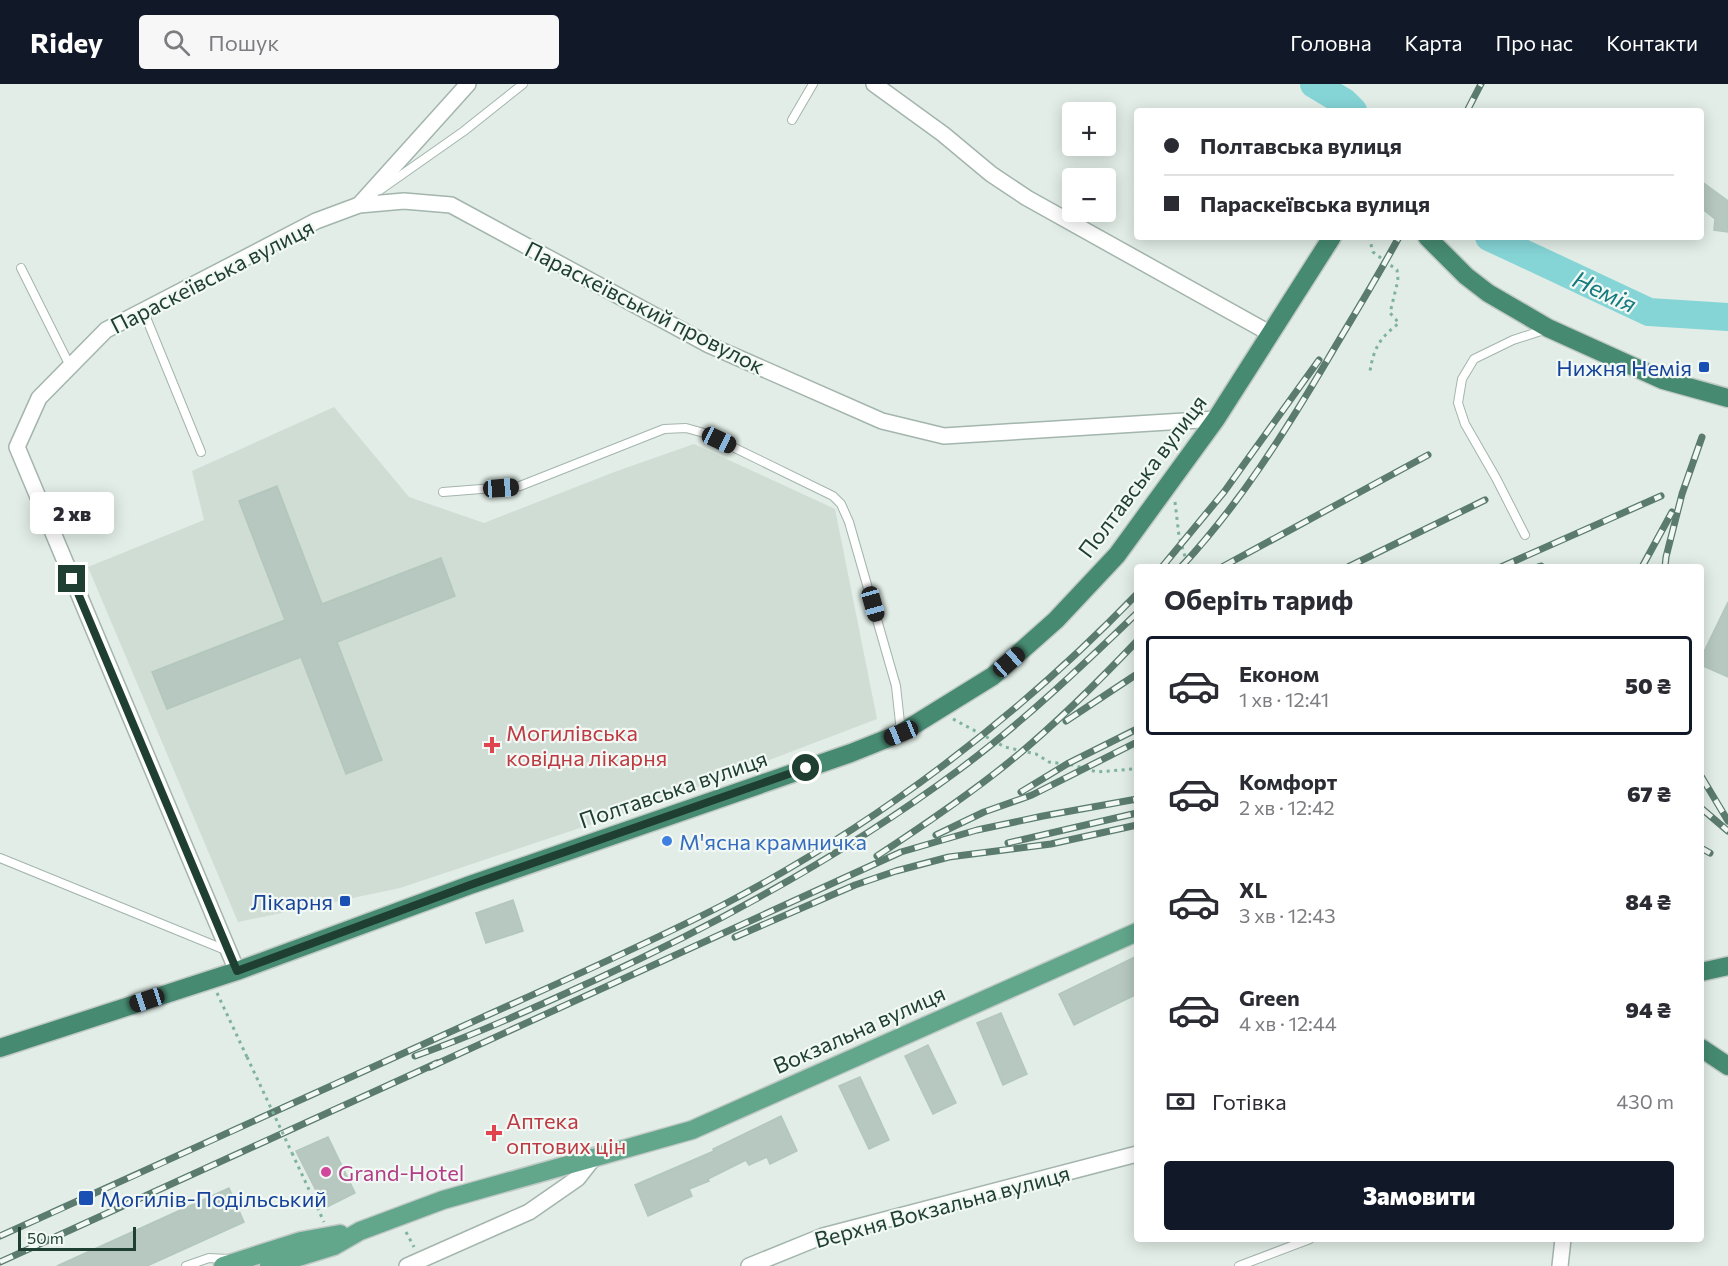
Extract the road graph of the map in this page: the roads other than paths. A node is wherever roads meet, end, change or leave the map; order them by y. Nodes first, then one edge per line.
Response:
1 (468, 84) edge
2 (523, 84) edge
3 (813, 84) edge
4 (874, 84) edge
5 (792, 120) dead end
6 (359, 205) junction
7 (1330, 240) edge
8 (1430, 240) edge
9 (21, 268) dead end
10 (143, 310) junction
11 (1548, 328) junction
12 (1271, 334) junction
13 (70, 367) junction
14 (1728, 398) edge
15 (1216, 419) junction
16 (201, 452) dead end
17 (443, 492) dead end
18 (1526, 535) dead end
19 (901, 733) junction
20 (0, 858) edge
21 (1134, 933) edge
22 (229, 951) junction
23 (1728, 966) edge
24 (237, 971) junction
25 (1704, 974) edge
26 (0, 1048) edge
27 (1704, 1050) edge
28 (1728, 1066) edge
29 (596, 1155) junction
30 (1134, 1155) edge
31 (360, 1231) junction
32 (1302, 1242) edge
33 (1563, 1242) edge
34 (241, 1259) junction
35 (414, 1263) edge
36 (186, 1266) edge
37 (223, 1266) edge
38 (269, 1266) edge
39 (749, 1266) edge
40 (1239, 1266) edge
41 (1560, 1266) edge

1 - 6 street
2 - 6 lane, Параскеївська вулиця
3 - 5 lane
4 - 12 street
6 - 10 street, Параскеївська вулиця
6 - 15 street, Параскеївський провулок
7 - 12 highway, Полтавська вулиця
8 - 11 highway
9 - 13 lane
10 - 13 street, Параскеївська вулиця
10 - 16 lane
11 - 14 highway
11 - 18 lane
12 - 15 highway, Полтавська вулиця
13 - 22 street, Параскеївська вулиця
15 - 19 highway, Полтавська вулиця
17 - 19 lane
19 - 24 highway, Полтавська вулиця
20 - 22 lane
21 - 29 main road, Вокзальна вулиця
22 - 24 street, Параскеївська вулиця
23 - 25 highway
24 - 26 highway, Полтавська вулиця
27 - 28 highway
29 - 31 main road, Вокзальна вулиця
29 - 35 street
30 - 39 street, Верхня Вокзальна вулиця
31 - 34 main road, Вокзальна вулиця
31 - 38 main road, Вокзальна вулиця
32 - 40 lane
33 - 41 street
34 - 36 lane
34 - 37 main road, Вокзальна вулиця

